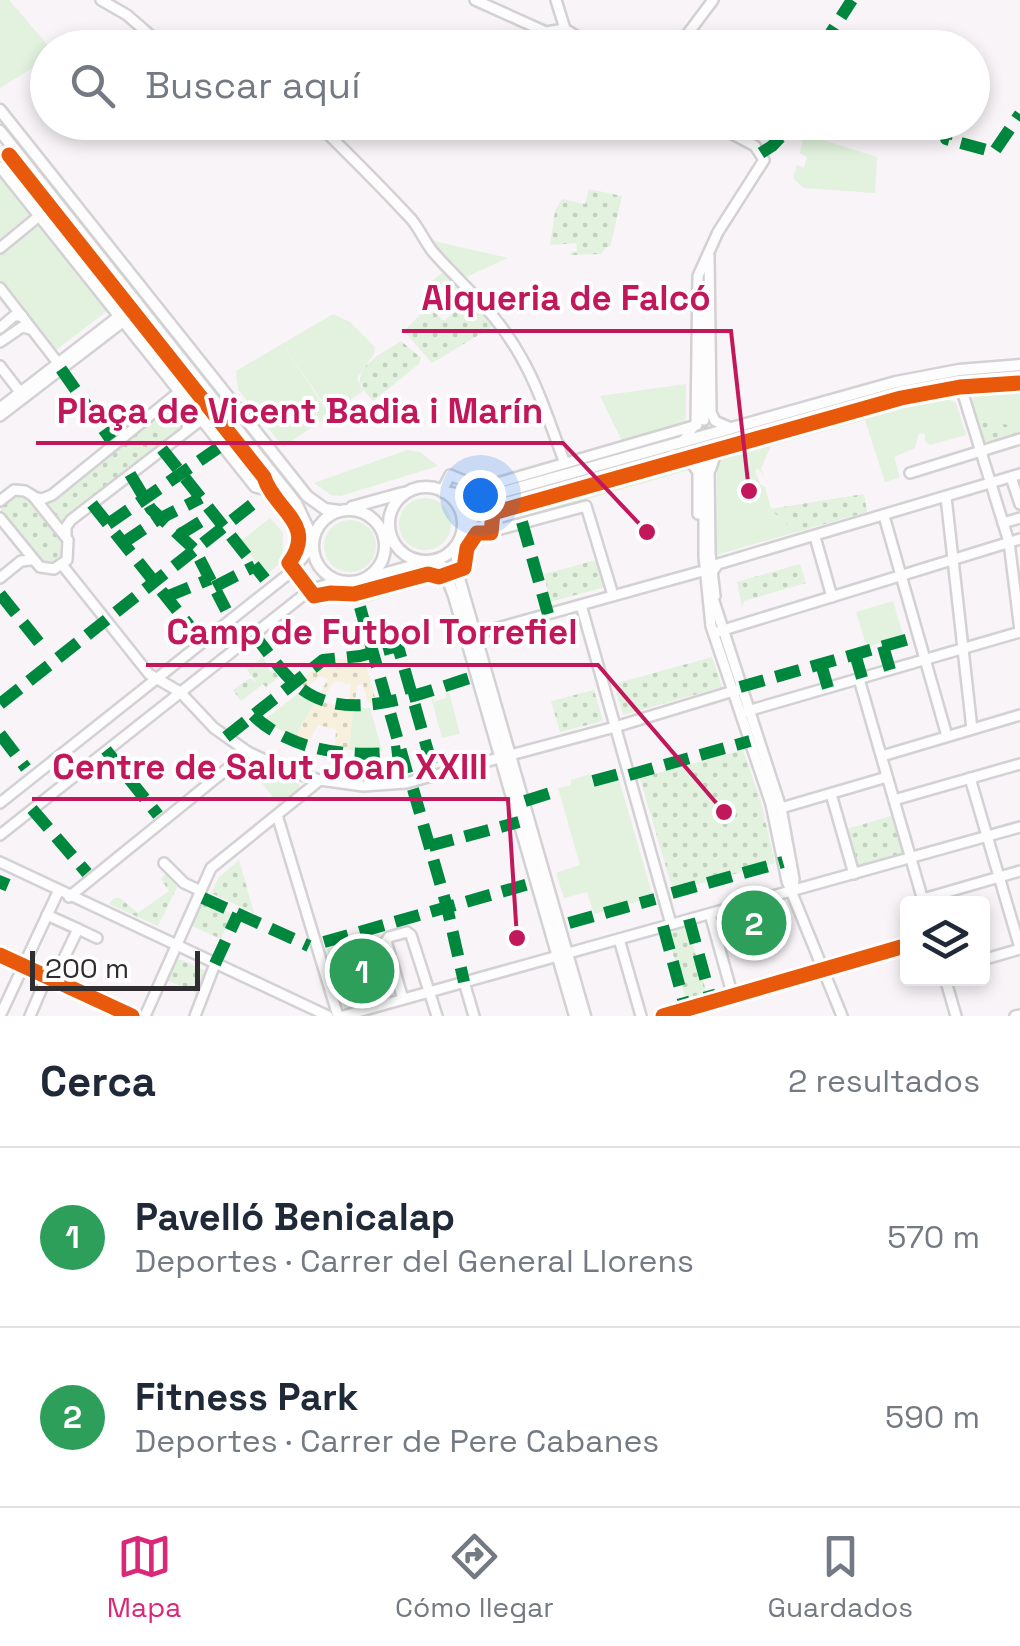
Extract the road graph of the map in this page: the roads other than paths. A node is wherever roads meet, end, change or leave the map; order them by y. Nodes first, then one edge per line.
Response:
1 (101, 0) edge
2 (475, 0) edge
3 (556, 0) edge
4 (713, 0) edge
5 (565, 29) joint
6 (145, 30) edge
7 (542, 30) edge
8 (559, 30) edge
9 (690, 30) edge
10 (4, 114) edge
11 (0, 130) edge
12 (331, 140) edge
13 (744, 140) edge
14 (0, 167) edge
15 (39, 216) junction
16 (0, 248) edge
17 (0, 288) edge
18 (137, 302) junction
19 (18, 317) junction
20 (122, 320) junction
21 (0, 328) edge
22 (19, 328) junction
23 (31, 329) junction
24 (0, 342) edge
25 (58, 363) junction
26 (1020, 365) edge
27 (0, 366) edge
28 (1020, 376) edge
29 (960, 381) junction
30 (20, 392) junction
31 (179, 392) junction
32 (164, 406) junction
33 (0, 408) edge
34 (0, 416) edge
35 (201, 420) junction
36 (698, 422) junction
37 (185, 431) junction
38 (731, 433) junction
39 (1020, 440) edge
40 (682, 442) junction
41 (979, 452) junction
42 (672, 455) junction
43 (565, 463) junction
44 (704, 468) junction
45 (910, 473) dead end
46 (1016, 476) edge
47 (990, 484) junction
48 (419, 489) junction
49 (443, 492) junction
50 (2, 494) edge
51 (34, 496) junction
52 (946, 497) junction
53 (296, 503) junction
54 (1020, 504) edge
55 (340, 511) junction
56 (884, 516) junction
57 (1020, 518) edge
58 (1, 520) edge
59 (1002, 523) junction
60 (0, 536) edge
61 (815, 536) junction
62 (67, 537) junction
63 (460, 537) junction
64 (1020, 539) edge
65 (313, 542) junction
66 (1009, 542) junction
67 (430, 561) junction
68 (954, 561) junction
69 (33, 562) junction
70 (62, 566) junction
71 (705, 571) junction
72 (900, 577) junction
73 (0, 578) edge
74 (364, 580) junction
75 (338, 581) junction
76 (613, 596) junction
77 (832, 597) junction
78 (581, 605) junction
79 (717, 631) junction
80 (1020, 632) edge
81 (476, 634) junction
82 (963, 648) junction
83 (924, 660) junction
84 (156, 679) junction
85 (859, 679) junction
86 (737, 691) junction
87 (182, 695) junction
88 (744, 712) junction
89 (1020, 715) edge
90 (615, 727) junction
91 (972, 729) junction
92 (947, 736) junction
93 (248, 752) junction
94 (506, 756) junction
95 (882, 756) junction
96 (1020, 764) edge
97 (887, 777) junction
98 (970, 778) junction
99 (320, 780) junction
100 (831, 794) junction
101 (894, 800) junction
102 (0, 803) edge
103 (780, 808) junction
104 (277, 815) junction
105 (1020, 828) edge
106 (0, 835) edge
107 (988, 836) junction
108 (910, 858) junction
109 (0, 862) edge
110 (164, 863) dead end
111 (1020, 871) edge
112 (854, 874) junction
113 (999, 877) junction
114 (793, 890) junction
115 (200, 891) junction
116 (63, 894) junction
117 (921, 896) edge
118 (939, 896) edge
119 (710, 914) junction
120 (47, 915) junction
121 (671, 924) junction
122 (78, 929) junction
123 (97, 938) dead end
124 (619, 939) junction
125 (176, 946) junction
126 (900, 947) edge
127 (1020, 948) edge
128 (562, 954) junction
129 (0, 955) edge
130 (990, 957) edge
131 (22, 964) junction
132 (215, 964) junction
133 (822, 970) junction
134 (51, 978) junction
135 (464, 982) junction
136 (947, 986) edge
137 (430, 992) junction
138 (732, 996) junction
139 (3, 999) edge
140 (403, 999) junction
141 (708, 1004) junction
142 (0, 1016) edge
143 (30, 1016) edge
144 (131, 1016) edge
145 (145, 1016) edge
146 (195, 1016) edge
147 (328, 1016) edge
148 (340, 1016) edge
149 (437, 1016) edge
150 (474, 1016) edge
151 (575, 1016) edge
152 (585, 1016) edge
153 (641, 1016) edge
154 (663, 1016) edge
155 (712, 1016) edge
156 (842, 1016) edge
157 (956, 1016) edge

1 - 6 street
2 - 7 street
3 - 5 street
4 - 9 street
5 - 8 street
10 - 55 main road
11 - 18 main road
12 - 43 street
13 - 36 street
14 - 15 street
15 - 16 street
15 - 20 street
17 - 19 street
18 - 20 street
18 - 53 main road
19 - 21 street
19 - 22 street
19 - 23 street
20 - 25 street
20 - 31 street
20 - 34 street
22 - 23 street
22 - 24 street
23 - 25 street
25 - 30 street
26 - 38 main road
27 - 30 street
28 - 29 main road
29 - 38 main road
29 - 41 street
30 - 33 street
31 - 32 street
31 - 35 street
32 - 37 street
32 - 51 street
35 - 37 street
35 - 53 street
36 - 38 street
36 - 40 street
36 - 43 street
37 - 62 street
38 - 40 main road
38 - 42 main road
38 - 44 main road
39 - 41 street
40 - 49 main road
41 - 45 street
41 - 47 street
42 - 44 main road
42 - 63 main road
43 - 49 street
44 - 71 street
46 - 47 street
46 - 54 street
47 - 52 street
47 - 59 street
48 - 49 main road
48 - 55 main road
48 - 67 main road
49 - 63 main road
50 - 51 street
51 - 62 street
52 - 56 street
52 - 68 street
53 - 65 main road
55 - 65 main road
55 - 74 main road
56 - 61 street
56 - 72 street
57 - 59 street
58 - 60 street
58 - 69 street
59 - 66 street
61 - 71 street
61 - 77 street
62 - 70 street
63 - 67 main road
63 - 76 street
63 - 81 main road
64 - 66 street
65 - 75 main road
65 - 84 street
66 - 68 street
66 - 80 street
67 - 74 main road
67 - 94 main road
68 - 72 street
68 - 82 street
69 - 70 street
69 - 73 street
70 - 84 street
71 - 76 street
71 - 79 street
72 - 77 street
72 - 83 street
74 - 75 main road
75 - 87 street
76 - 78 street
77 - 79 street
78 - 81 street
78 - 90 street
79 - 86 street
80 - 82 street
81 - 94 main road
82 - 83 street
82 - 91 street
83 - 85 street
83 - 92 street
84 - 87 street
84 - 102 street
85 - 88 street
85 - 95 street
86 - 88 street
86 - 90 street
87 - 93 street
87 - 106 street
88 - 103 street
88 - 114 street
89 - 91 street
90 - 94 street
90 - 121 street
91 - 92 street
92 - 95 street
93 - 99 street
93 - 116 street
94 - 99 street
94 - 128 main road
95 - 97 street
96 - 98 street
97 - 100 street
97 - 101 street
98 - 101 street
98 - 107 street
99 - 104 street
100 - 103 street
100 - 112 street
101 - 108 street
103 - 114 street
104 - 115 street
104 - 148 street
105 - 107 street
107 - 108 street
107 - 113 street
108 - 112 street
108 - 117 street
109 - 116 street
110 - 115 street
111 - 113 street
112 - 114 street
113 - 118 street
113 - 127 street
114 - 119 street
114 - 133 street
115 - 125 street
116 - 120 street
116 - 125 street
119 - 121 street
119 - 138 street
120 - 122 street
120 - 131 street
121 - 124 street
122 - 123 street
122 - 134 street
124 - 128 street
124 - 153 street
125 - 132 street
125 - 145 street
126 - 133 street
127 - 130 street
128 - 135 street
128 - 151 main road
128 - 152 main road
129 - 131 street
131 - 134 street
131 - 139 street
132 - 146 street
132 - 147 street
133 - 138 street
133 - 156 street
134 - 143 street
134 - 144 street
135 - 137 street
135 - 150 street
136 - 157 street
137 - 140 street
137 - 140 street
137 - 149 street
138 - 141 street
139 - 142 street
140 - 148 street
141 - 154 street
141 - 155 street

